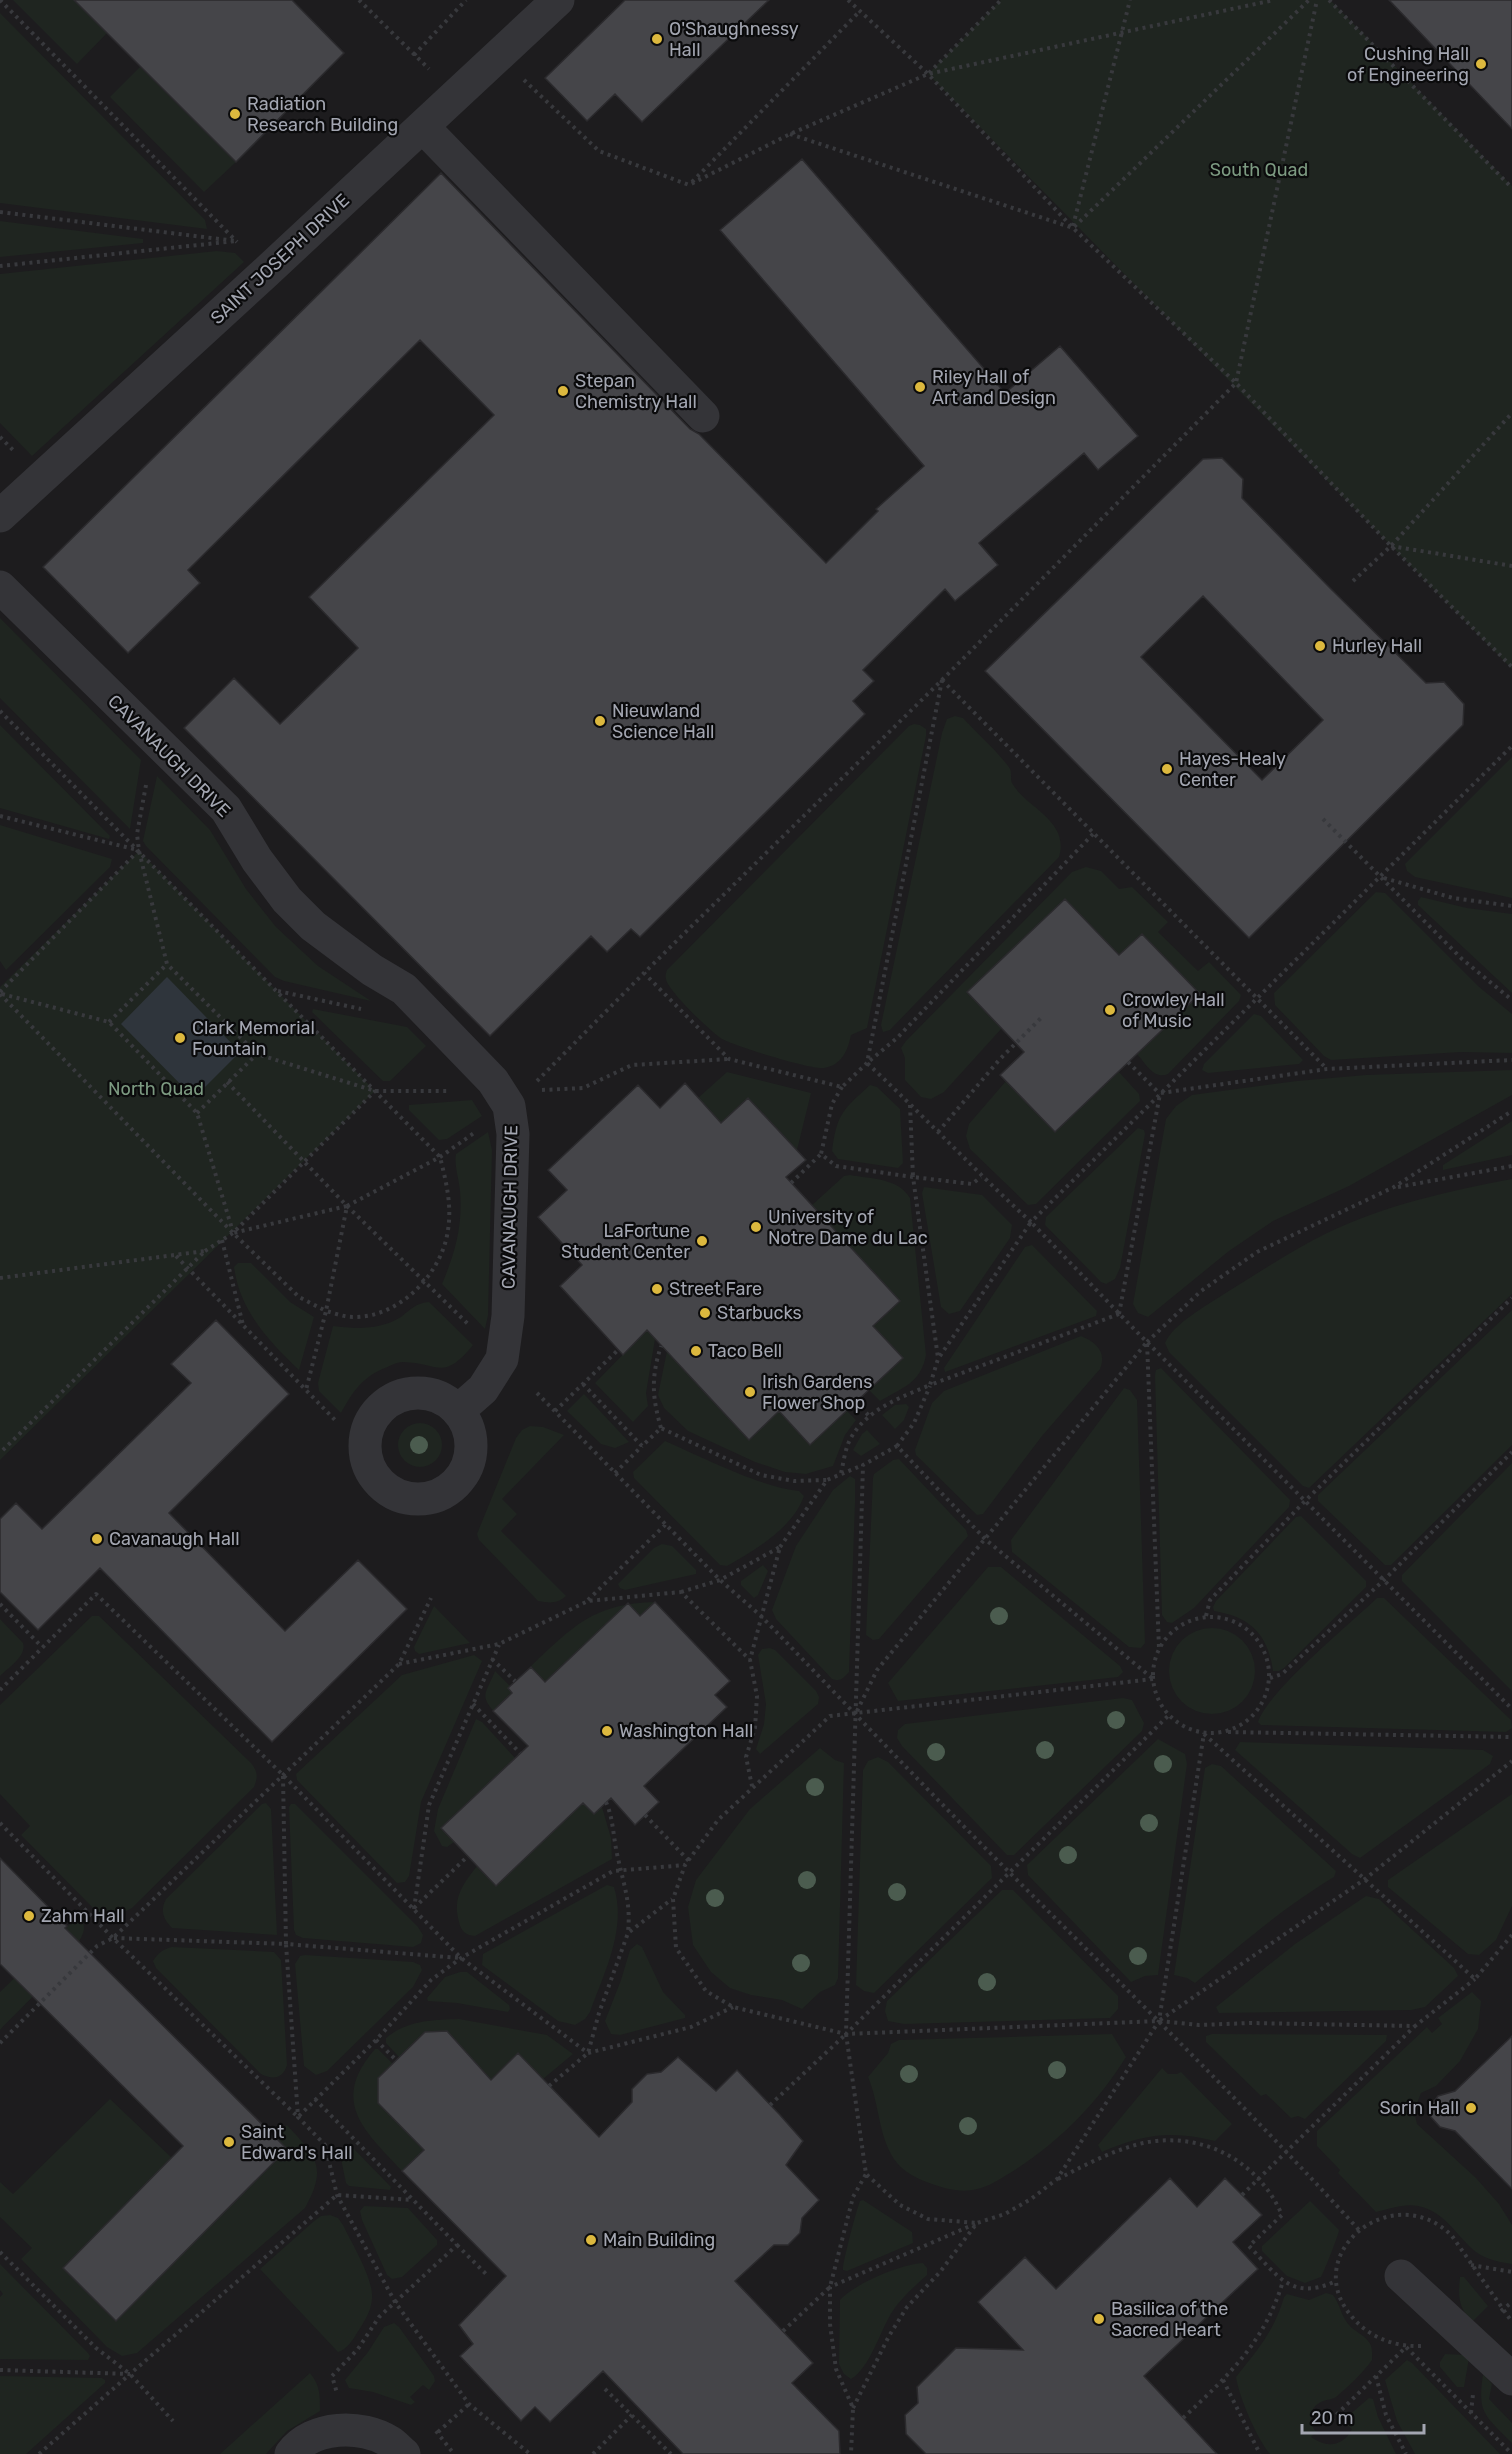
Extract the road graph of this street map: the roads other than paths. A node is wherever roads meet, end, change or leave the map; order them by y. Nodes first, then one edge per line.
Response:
1 (558, 0) edge
2 (423, 127) junction
3 (703, 416) dead end
4 (0, 516) edge
5 (0, 587) edge
6 (458, 1411) dead end
7 (1401, 2276) dead end
8 (1508, 2367) edge
9 (291, 2454) edge
10 (404, 2454) edge

1 - 2 street, SAINT JOSEPH DRIVE
2 - 3 street
2 - 4 street, SAINT JOSEPH DRIVE
5 - 6 street, CAVANAUGH DRIVE
7 - 8 street
9 - 10 street

